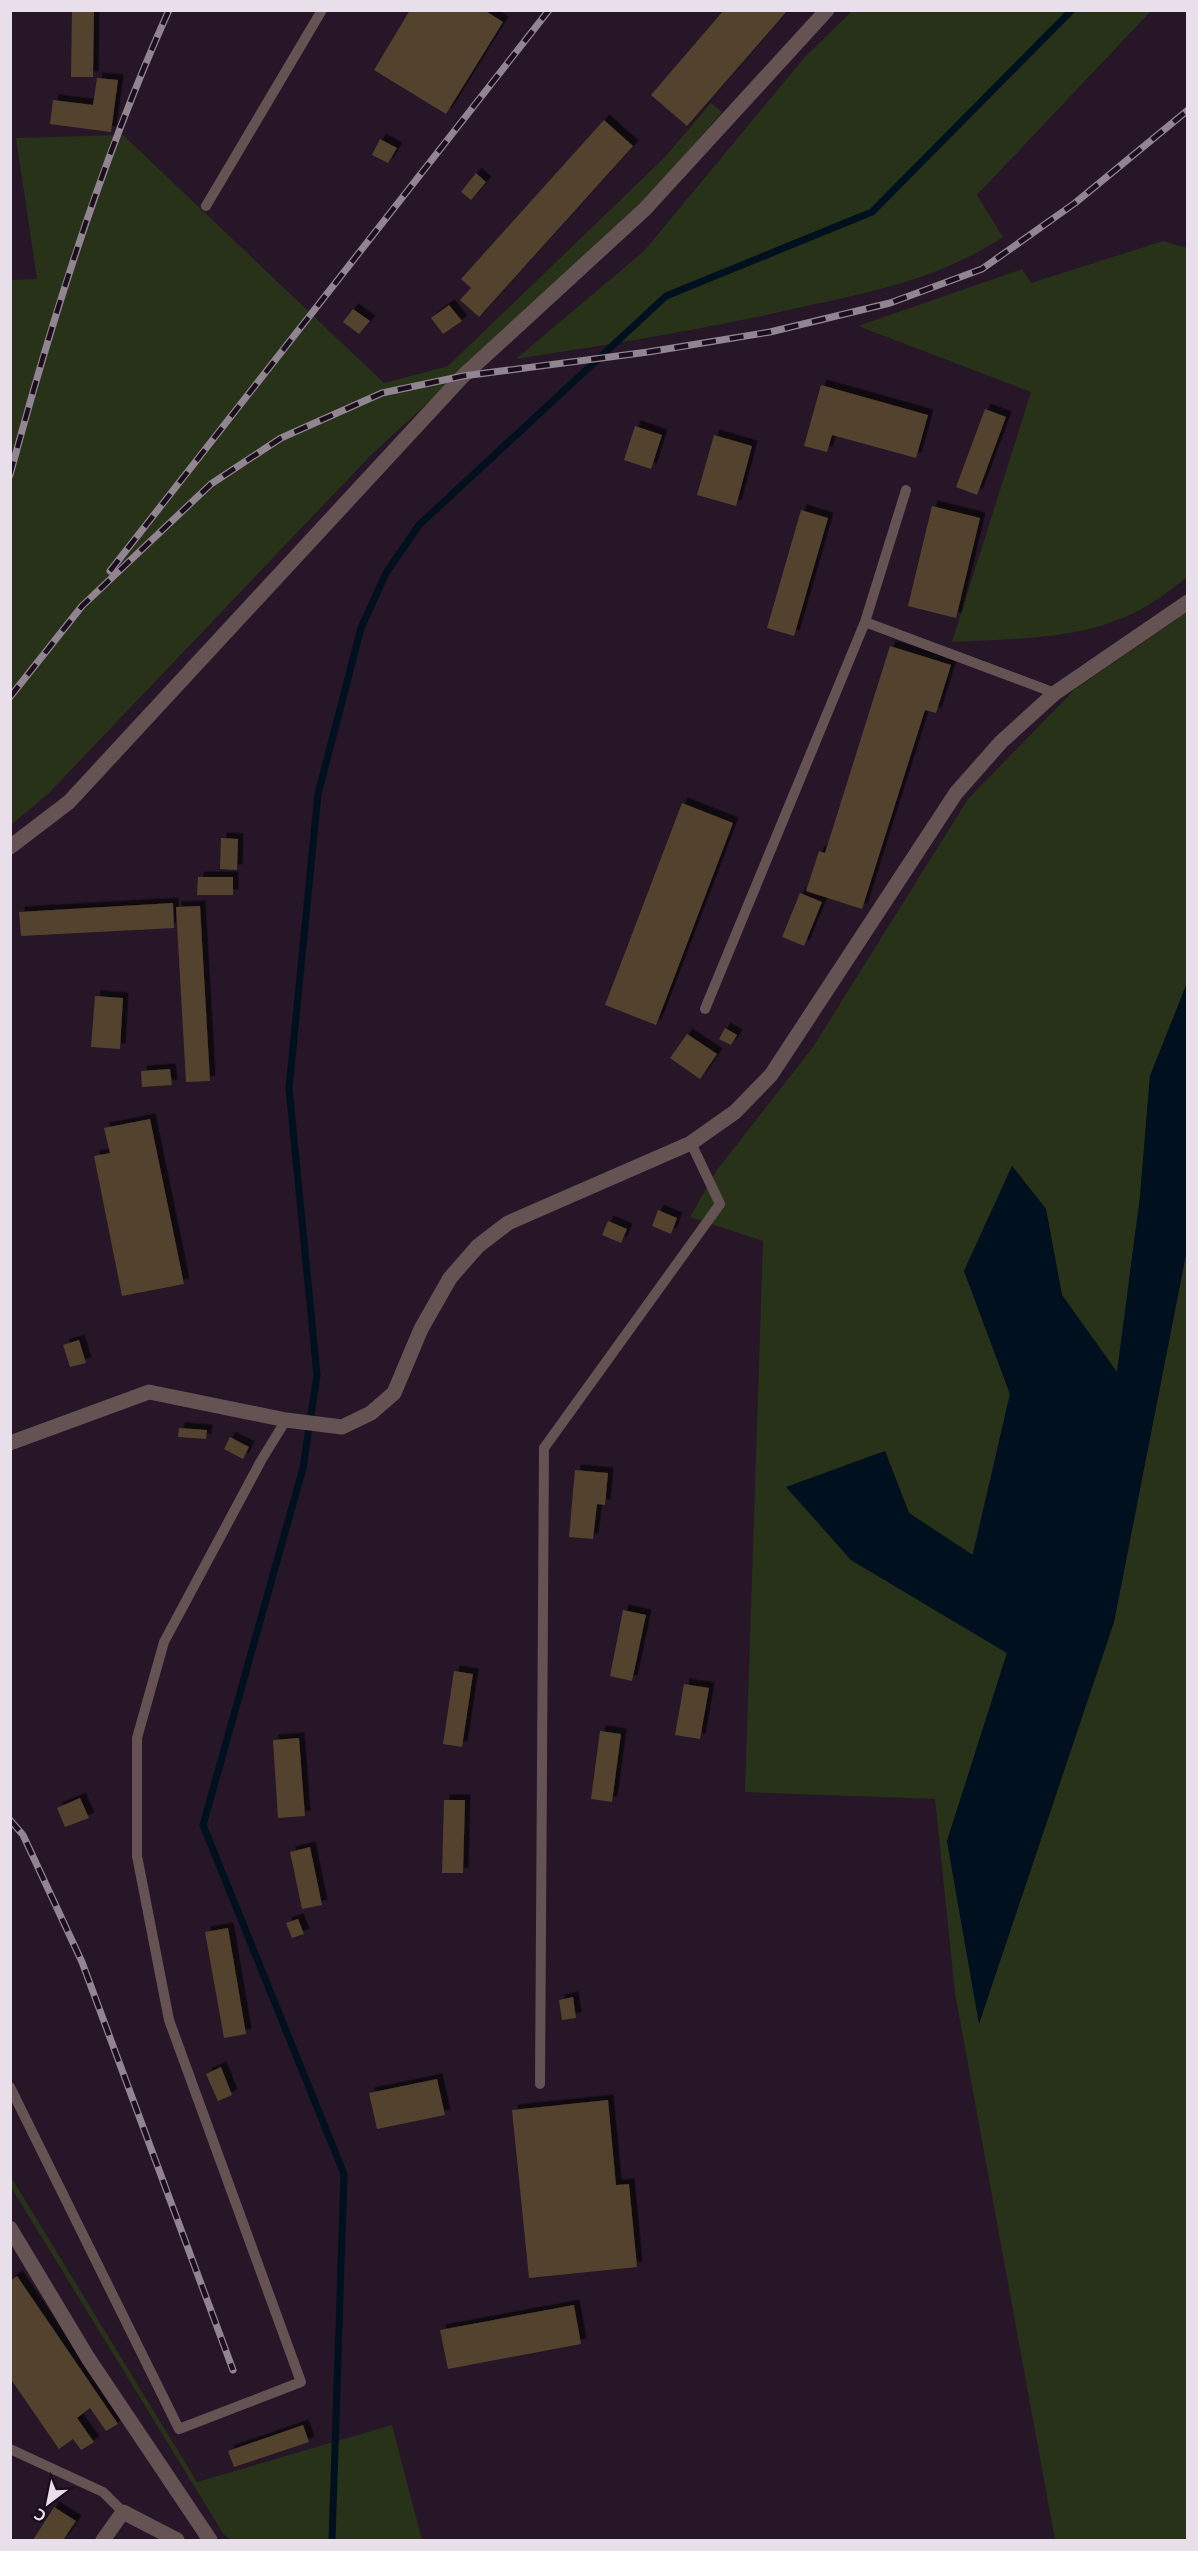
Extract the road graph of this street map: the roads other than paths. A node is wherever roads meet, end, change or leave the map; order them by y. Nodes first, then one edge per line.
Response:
1 (322, 10) edge
2 (827, 10) edge
3 (206, 206) dead end
4 (906, 490) dead end
5 (1188, 602) edge
6 (866, 622) junction
7 (1055, 693) junction
8 (10, 847) edge
9 (705, 1008) dead end
10 (691, 1143) junction
11 (286, 1420) junction
12 (10, 1443) edge
13 (540, 2084) dead end
14 (10, 2086) edge
15 (10, 2228) edge
16 (10, 2449) edge
17 (123, 2512) junction
18 (103, 2541) edge
19 (177, 2541) edge
20 (210, 2541) edge

1 - 3 lane
2 - 8 street
4 - 6 lane
5 - 7 street
6 - 7 lane
6 - 9 lane
7 - 10 street
10 - 11 street
10 - 13 lane
11 - 12 street
11 - 14 lane
15 - 20 street
16 - 17 lane
17 - 18 street
17 - 19 street

